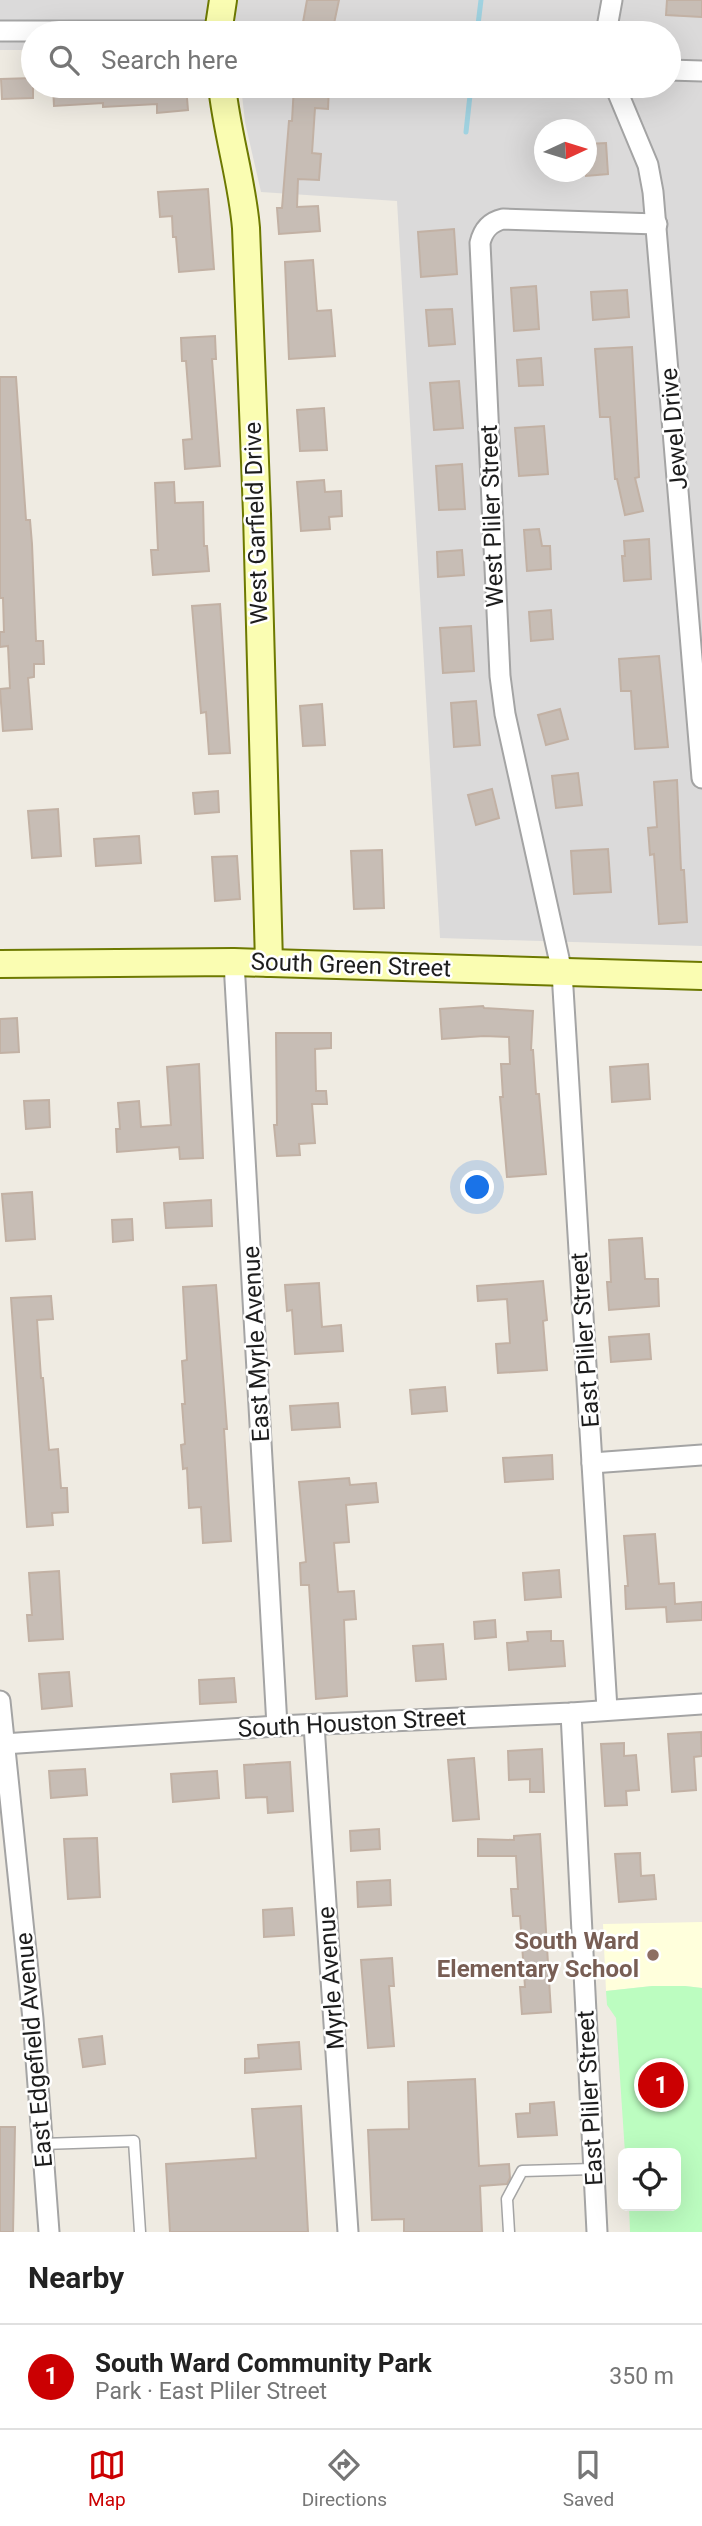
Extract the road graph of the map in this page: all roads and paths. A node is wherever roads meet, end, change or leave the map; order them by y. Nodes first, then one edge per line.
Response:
1 (223, 0) edge
2 (612, 0) edge
3 (220, 21) edge
4 (608, 21) edge
5 (0, 31) edge
6 (21, 31) edge
7 (681, 70) edge
8 (702, 71) edge
9 (223, 98) edge
10 (620, 98) edge
11 (657, 223) junction
12 (702, 778) edge
13 (234, 962) junction
14 (269, 963) junction
15 (0, 964) edge
16 (562, 972) junction
17 (702, 976) edge
18 (702, 1455) edge
19 (592, 1463) junction
20 (0, 1701) edge
21 (702, 1704) edge
22 (607, 1709) junction
23 (570, 1713) junction
24 (314, 1725) junction
25 (277, 1726) junction
26 (3, 1744) junction
27 (42, 2144) junction
28 (593, 2169) junction
29 (49, 2232) edge
30 (140, 2232) edge
31 (348, 2232) edge
32 (509, 2232) edge
33 (597, 2232) edge

1 - 3 street
2 - 4 street
5 - 6 street
7 - 8 street
9 - 14 street, West Garfield Drive
10 - 11 street, Jewel Drive
11 - 12 street, Jewel Drive
11 - 16 street, West Pliler Street
13 - 14 street, South Green Street
13 - 15 street, South Green Street
13 - 25 street, East Myrle Avenue
14 - 16 street, South Green Street
16 - 17 street, South Green Street
16 - 19 street, East Pliler Street
18 - 19 street
19 - 22 street, East Pliler Street
20 - 26 street, East Edgefield Avenue
21 - 22 street, South Houston Street
22 - 23 street, South Houston Street
23 - 24 street, South Houston Street
23 - 28 street, East Pliler Street
24 - 25 street, South Houston Street
24 - 31 street, Myrle Avenue
25 - 26 street, South Houston Street
26 - 27 street, East Edgefield Avenue
27 - 29 street, East Edgefield Avenue
27 - 30 lane
28 - 32 lane
28 - 33 street, East Pliler Street

